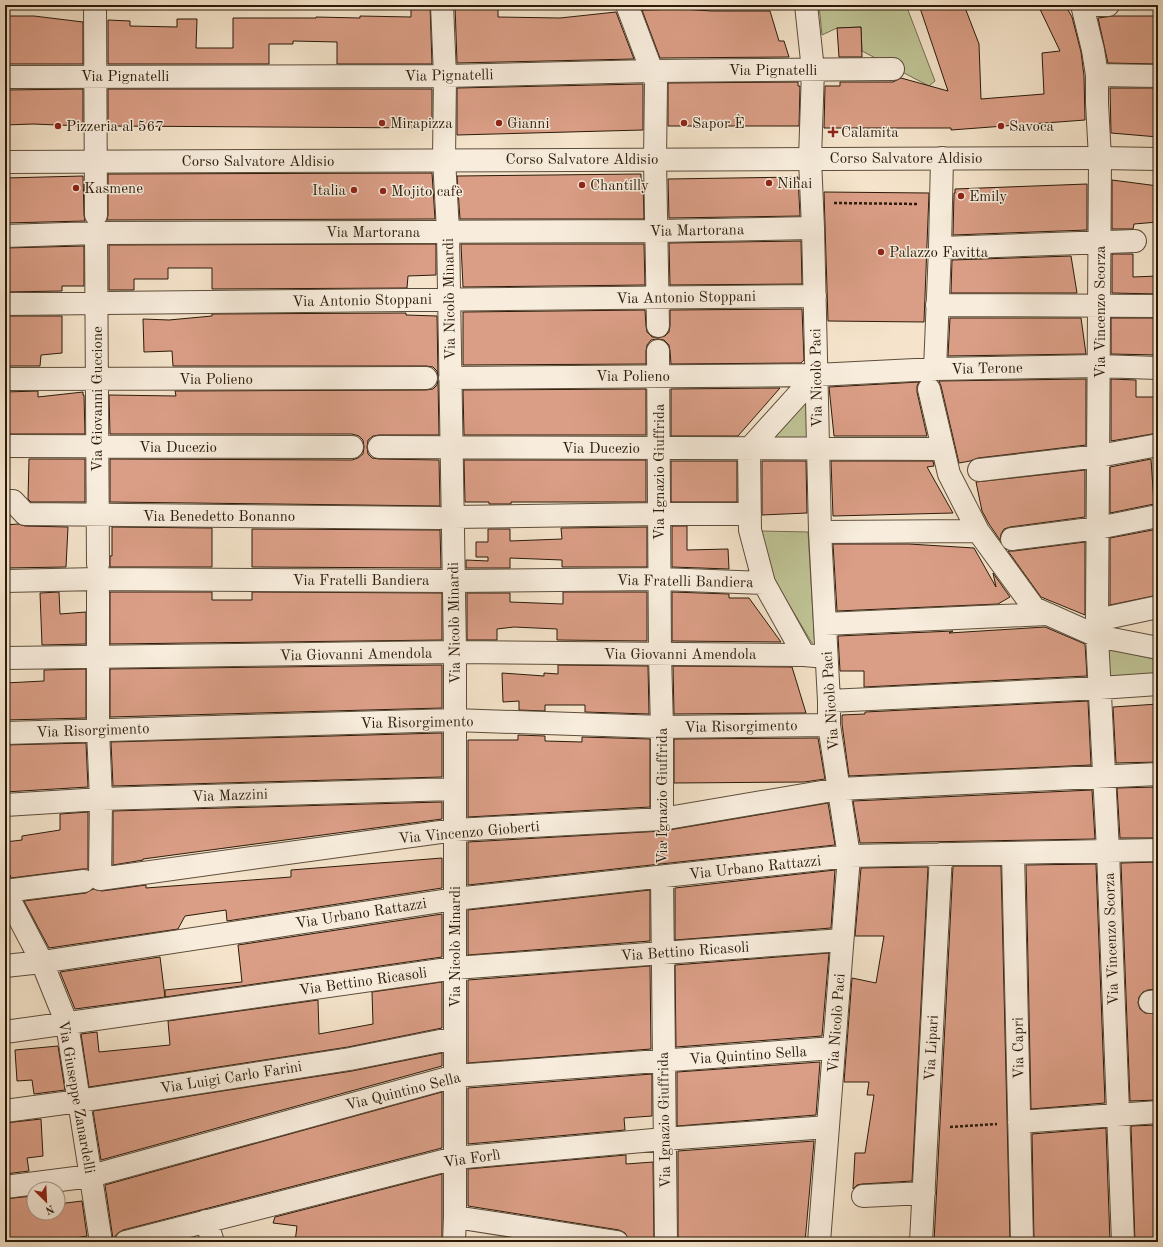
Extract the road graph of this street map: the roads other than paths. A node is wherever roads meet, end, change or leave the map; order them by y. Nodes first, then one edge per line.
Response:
1 (95, 5) edge
2 (442, 5) edge
3 (627, 5) edge
4 (806, 5) edge
5 (1082, 5) edge
6 (1108, 5) edge
7 (893, 69) dead end
8 (813, 70) junction
9 (651, 71) junction
10 (1097, 75) junction
11 (95, 76) junction
12 (445, 76) junction
13 (1158, 76) edge
14 (5, 77) edge
15 (810, 158) junction
16 (942, 158) junction
17 (1100, 158) junction
18 (444, 159) junction
19 (655, 159) junction
20 (1158, 159) edge
21 (5, 162) edge
22 (95, 162) junction
23 (96, 224) junction
24 (813, 228) junction
25 (448, 231) junction
26 (657, 232) junction
27 (5, 236) edge
28 (1135, 241) dead end
29 (1100, 242) junction
30 (940, 248) junction
31 (815, 296) junction
32 (658, 298) junction
33 (449, 299) junction
34 (5, 304) edge
35 (96, 304) junction
36 (938, 306) junction
37 (1158, 306) edge
38 (1100, 307) junction
39 (658, 326) dead end
40 (658, 350) dead end
41 (1099, 366) junction
42 (1158, 368) edge
43 (816, 375) junction
44 (658, 376) junction
45 (426, 378) dead end
46 (450, 378) junction
47 (5, 379) edge
48 (97, 379) junction
49 (932, 379) junction
50 (1158, 445) edge
51 (5, 446) edge
52 (97, 446) junction
53 (352, 447) dead end
54 (452, 447) junction
55 (379, 448) dead end
56 (659, 448) junction
57 (749, 448) junction
58 (818, 449) junction
59 (943, 449) junction
60 (1099, 456) junction
61 (979, 470) dead end
62 (5, 501) edge
63 (659, 514) junction
64 (750, 514) junction
65 (98, 515) junction
66 (1158, 516) edge
67 (446, 517) junction
68 (1098, 528) junction
69 (978, 531) junction
70 (820, 532) junction
71 (1012, 539) dead end
72 (98, 564) dead end
73 (660, 579) junction
74 (5, 581) edge
75 (453, 581) junction
76 (764, 583) junction
77 (98, 594) dead end
78 (1158, 607) edge
79 (1047, 614) junction
80 (825, 624) junction
81 (1097, 628) junction
82 (1158, 648) edge
83 (454, 652) junction
84 (660, 655) junction
85 (804, 655) junction
86 (98, 657) junction
87 (826, 657) junction
88 (5, 658) edge
89 (1158, 684) edge
90 (1100, 688) junction
91 (829, 701) junction
92 (454, 720) junction
93 (829, 725) junction
94 (662, 727) junction
95 (98, 730) junction
96 (5, 733) edge
97 (1158, 774) edge
98 (1104, 776) junction
99 (839, 788) junction
100 (454, 789) junction
101 (101, 799) junction
102 (5, 805) edge
103 (662, 820) junction
104 (455, 830) junction
105 (1158, 850) edge
106 (1108, 851) junction
107 (1014, 853) junction
108 (942, 854) junction
109 (849, 856) junction
110 (662, 877) junction
111 (92, 880) junction
112 (5, 891) edge
113 (455, 899) junction
114 (11, 913) edge
115 (842, 940) junction
116 (663, 952) junction
117 (42, 962) junction
118 (5, 966) edge
119 (455, 968) junction
120 (67, 1024) junction
121 (5, 1032) edge
122 (455, 1038) junction
123 (834, 1048) junction
124 (664, 1062) junction
125 (455, 1076) junction
126 (79, 1101) junction
127 (5, 1111) edge
128 (1158, 1112) edge
129 (1118, 1115) junction
130 (1020, 1122) junction
131 (828, 1127) junction
132 (664, 1139) junction
133 (455, 1158) junction
134 (91, 1176) junction
135 (5, 1188) edge
136 (924, 1193) junction
137 (863, 1196) dead end
138 (456, 1217) junction
139 (206, 1221) junction
140 (101, 1242) edge
141 (126, 1242) edge
142 (213, 1242) edge
143 (454, 1242) edge
144 (617, 1242) edge
145 (666, 1242) edge
146 (819, 1242) edge
147 (921, 1242) edge
148 (1022, 1242) edge
149 (1123, 1242) edge

1 - 11 street, Via Giovanni Guccione
2 - 12 street, Via Nicolò Minardi
3 - 9 street
4 - 8 street, Via Nicolò Paci
5 - 6 street
5 - 10 street, Via Vincenzo Scorza
7 - 8 street, Via Pignatelli
8 - 9 street, Via Pignatelli
8 - 15 street, Via Nicolò Paci
9 - 12 street, Via Pignatelli
9 - 19 street
10 - 13 street
10 - 17 street, Via Vincenzo Scorza
11 - 12 street, Via Pignatelli
11 - 14 street, Via Pignatelli
11 - 22 street, Via Giovanni Guccione
12 - 18 street, Via Nicolò Minardi
15 - 16 street, Corso Salvatore Aldisio
15 - 19 street, Corso Salvatore Aldisio
15 - 24 street, Via Nicolò Paci
16 - 17 street, Corso Salvatore Aldisio
16 - 30 street
17 - 20 street, Corso Salvatore Aldisio
17 - 29 street, Via Vincenzo Scorza
18 - 19 street, Corso Salvatore Aldisio
18 - 22 street, Corso Salvatore Aldisio
18 - 25 street, Via Nicolò Minardi
19 - 26 street
21 - 22 street, Corso Salvatore Aldisio
22 - 23 street, Via Giovanni Guccione
23 - 25 street, Via Martorana
23 - 27 street, Via Martorana
23 - 35 street, Via Giovanni Guccione
24 - 26 street, Via Martorana
24 - 31 street, Via Nicolò Paci
25 - 26 street, Via Martorana
25 - 33 street, Via Nicolò Minardi
26 - 32 street
28 - 29 street
29 - 30 street
29 - 38 street, Via Vincenzo Scorza
30 - 36 street
31 - 32 street, Via Antonio Stoppani
31 - 43 street, Via Nicolò Paci
32 - 33 street, Via Antonio Stoppani
32 - 39 street
33 - 35 street, Via Antonio Stoppani
33 - 46 street, Via Nicolò Minardi
34 - 35 street, Via Antonio Stoppani
35 - 48 street, Via Giovanni Guccione
36 - 38 street
36 - 49 street
37 - 38 street
38 - 41 street, Via Vincenzo Scorza
40 - 44 street, Via Ignazio Giuffrida
41 - 42 street, Via Terone
41 - 49 street, Via Terone
41 - 60 street, Via Vincenzo Scorza
43 - 44 street, Via Polieno
43 - 49 street, Via Terone
43 - 57 street
43 - 58 street, Via Nicolò Paci
44 - 46 street, Via Polieno
44 - 56 street, Via Ignazio Giuffrida
45 - 48 street, Via Polieno
46 - 54 street, Via Nicolò Minardi
47 - 48 street, Via Polieno
48 - 52 street, Via Giovanni Guccione
49 - 59 street
50 - 60 street
51 - 52 street, Via Ducezio
52 - 53 street, Via Ducezio
52 - 65 street, Via Giovanni Guccione
54 - 55 street, Via Ducezio
54 - 56 street, Via Ducezio
54 - 67 street, Via Nicolò Minardi
56 - 57 street, Via Ducezio
56 - 63 street, Via Ignazio Giuffrida
57 - 58 street, Via Ducezio
57 - 64 street
58 - 59 street, Via Ducezio
58 - 70 street, Via Nicolò Paci
59 - 69 street
60 - 61 street
60 - 68 street, Via Vincenzo Scorza
62 - 65 street, Via Benedetto Bonanno
63 - 64 street, Via Benedetto Bonanno
63 - 67 street, Via Benedetto Bonanno
63 - 73 street, Via Ignazio Giuffrida
64 - 76 street
65 - 67 street, Via Benedetto Bonanno
65 - 72 street, Via Giovanni Guccione
66 - 68 street
67 - 75 street, Via Nicolò Minardi
68 - 71 street
68 - 81 street, Via Vincenzo Scorza
69 - 70 street
69 - 79 street
70 - 80 street, Via Nicolò Paci
73 - 75 street, Via Fratelli Bandiera
73 - 76 street, Via Fratelli Bandiera
73 - 84 street, Via Ignazio Giuffrida
74 - 75 street, Via Fratelli Bandiera
75 - 83 street, Via Nicolò Minardi
76 - 85 street
77 - 86 street
78 - 81 street
79 - 80 street
79 - 81 street
80 - 87 street, Via Nicolò Paci
81 - 82 street
81 - 90 street, Via Vincenzo Scorza
83 - 84 street, Via Giovanni Amendola
83 - 86 street, Via Giovanni Amendola
83 - 92 street, Via Nicolò Minardi
84 - 85 street, Via Giovanni Amendola
84 - 94 street, Via Ignazio Giuffrida
85 - 87 street, Via Giovanni Amendola
86 - 88 street, Via Giovanni Amendola
86 - 95 street
87 - 91 street, Via Nicolò Paci
89 - 90 street
90 - 91 street
90 - 98 street, Via Vincenzo Scorza
91 - 93 street, Via Nicolò Paci
92 - 94 street, Via Risorgimento
92 - 95 street, Via Risorgimento
92 - 100 street, Via Nicolò Minardi
93 - 94 street, Via Risorgimento
93 - 99 street, Via Nicolò Paci
94 - 103 street, Via Ignazio Giuffrida
95 - 96 street, Via Risorgimento
95 - 101 street
97 - 98 street, Via Vincenzo Gioberti
98 - 99 street, Via Vincenzo Gioberti
98 - 106 street, Via Vincenzo Scorza
99 - 103 street, Via Vincenzo Gioberti
99 - 109 street, Via Nicolò Paci
100 - 101 street, Via Mazzini
100 - 104 street, Via Nicolò Minardi
101 - 102 street, Via Mazzini
101 - 111 street
103 - 104 street, Via Vincenzo Gioberti
104 - 111 street, Via Vincenzo Gioberti
104 - 113 street, Via Nicolò Minardi
105 - 106 street, Via Urbano Rattazzi
106 - 107 street, Via Urbano Rattazzi
106 - 129 street, Via Vincenzo Scorza
107 - 108 street, Via Urbano Rattazzi
107 - 130 street, Via Capri
108 - 109 street, Via Urbano Rattazzi
108 - 136 street, Via Lipari
109 - 110 street, Via Urbano Rattazzi
109 - 115 street, Via Nicolò Paci
110 - 113 street, Via Urbano Rattazzi
110 - 116 street, Via Ignazio Giuffrida
111 - 112 street, Via Vincenzo Gioberti
112 - 114 street, Via Giuseppe Zanardelli
113 - 117 street, Via Urbano Rattazzi
113 - 119 street, Via Nicolò Minardi
114 - 117 street, Via Giuseppe Zanardelli
115 - 116 street, Via Bettino Ricasoli
115 - 123 street, Via Nicolò Paci
116 - 119 street, Via Bettino Ricasoli
116 - 124 street, Via Ignazio Giuffrida
117 - 118 street, Via Urbano Rattazzi
117 - 120 street, Via Giuseppe Zanardelli
119 - 120 street, Via Bettino Ricasoli
119 - 122 street, Via Nicolò Minardi
120 - 121 street, Via Bettino Ricasoli
120 - 126 street, Via Giuseppe Zanardelli
122 - 125 street, Via Nicolò Minardi
122 - 126 street, Via Luigi Carlo Farini
123 - 124 street, Via Quintino Sella
123 - 131 street, Via Nicolò Paci
124 - 125 street, Via Quintino Sella
124 - 132 street, Via Ignazio Giuffrida
125 - 133 street, Via Nicolò Minardi
125 - 134 street, Via Quintino Sella
126 - 127 street, Via Luigi Carlo Farini
126 - 134 street, Via Giuseppe Zanardelli
128 - 129 street
129 - 130 street
129 - 149 street, Via Vincenzo Scorza
130 - 148 street, Via Capri
131 - 132 street, Via Forlì
131 - 146 street, Via Nicolò Paci
132 - 133 street, Via Forlì
132 - 145 street, Via Ignazio Giuffrida
133 - 138 street, Via Nicolò Minardi
133 - 139 street, Via Forlì
134 - 135 street, Via Quintino Sella
134 - 140 street, Via Giuseppe Zanardelli
136 - 137 street
136 - 147 street, Via Lipari
138 - 143 street, Via Nicolò Minardi
138 - 144 street
139 - 141 street, Via Forlì
139 - 142 street

